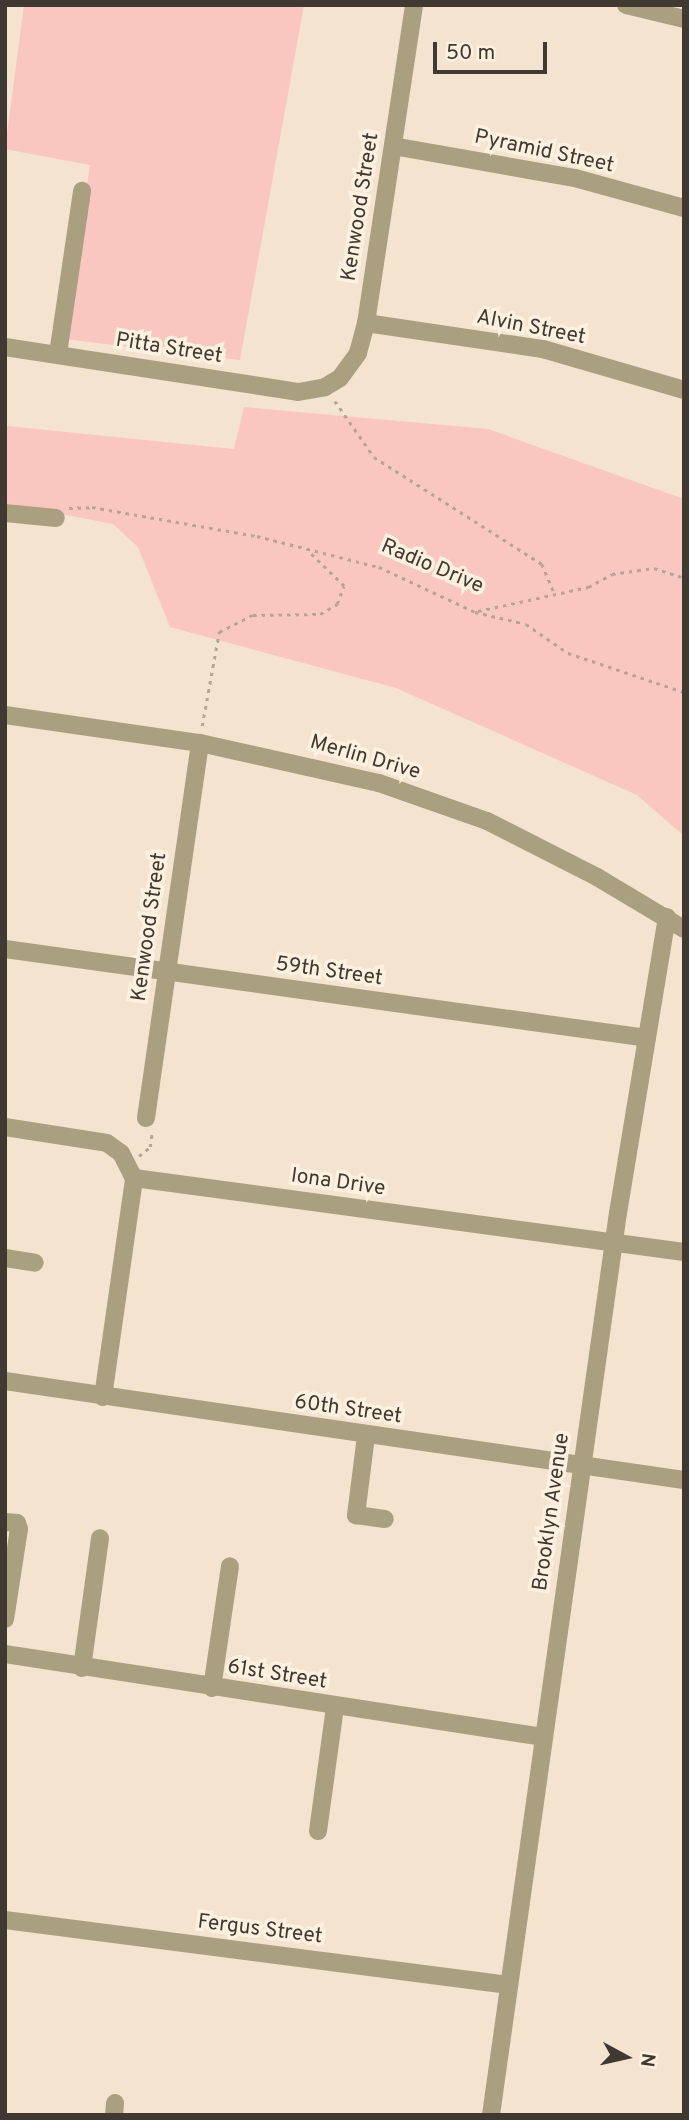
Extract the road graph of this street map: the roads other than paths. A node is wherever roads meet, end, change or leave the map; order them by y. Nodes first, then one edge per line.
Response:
1 (626, 5) edge
2 (413, 12) edge
3 (684, 19) edge
4 (393, 146) junction
5 (82, 191) dead end
6 (684, 208) edge
7 (366, 323) junction
8 (5, 347) edge
9 (58, 354) junction
10 (325, 387) joint
11 (684, 390) edge
12 (5, 513) edge
13 (56, 518) road end
14 (5, 715) edge
15 (200, 743) junction
16 (667, 917) junction
17 (684, 929) edge
18 (5, 949) edge
19 (165, 973) junction
20 (647, 1038) junction
21 (146, 1118) road end
22 (5, 1127) edge
23 (131, 1172) junction
24 (615, 1243) junction
25 (684, 1252) edge
26 (5, 1258) edge
27 (35, 1263) dead end
28 (5, 1381) edge
29 (103, 1397) junction
30 (366, 1436) junction
31 (582, 1465) junction
32 (684, 1480) edge
33 (385, 1519) dead end
34 (5, 1522) edge
35 (100, 1538) dead end
36 (230, 1566) dead end
37 (5, 1619) edge
38 (5, 1654) edge
39 (82, 1668) junction
40 (212, 1688) junction
41 (335, 1707) junction
42 (543, 1737) junction
43 (318, 1831) dead end
44 (5, 1920) edge
45 (509, 1985) junction
46 (491, 2115) edge

1 - 3 street
2 - 4 street, Kenwood Street
4 - 6 street, Pyramid Street
4 - 7 street, Kenwood Street
5 - 9 street
7 - 10 street, Kenwood Street
7 - 11 street, Alvin Street
8 - 9 street, Pitta Street
9 - 10 street, Pitta Street
12 - 13 street
14 - 15 street, Merlin Drive
15 - 16 street, Merlin Drive
15 - 19 street, Kenwood Street
16 - 17 street, Merlin Drive
16 - 20 street, Brooklyn Avenue
18 - 19 street, 59th Street
19 - 20 street, 59th Street
19 - 21 street, Kenwood Street
20 - 24 street, Brooklyn Avenue
22 - 23 street
23 - 24 street, Iona Drive
23 - 29 street
24 - 25 street, Iona Drive
24 - 31 street, Brooklyn Avenue
26 - 27 street
28 - 29 street, 60th Street
29 - 30 street, 60th Street
30 - 31 street, 60th Street
30 - 33 street
31 - 32 street, 60th Street
31 - 42 street, Brooklyn Avenue
34 - 37 street
35 - 39 street
36 - 40 street
38 - 39 street, 61st Street
39 - 40 street, 61st Street
40 - 41 street, 61st Street
41 - 42 street, 61st Street
41 - 43 street
42 - 45 street, Brooklyn Avenue
44 - 45 street, Fergus Street
45 - 46 street, Brooklyn Avenue

